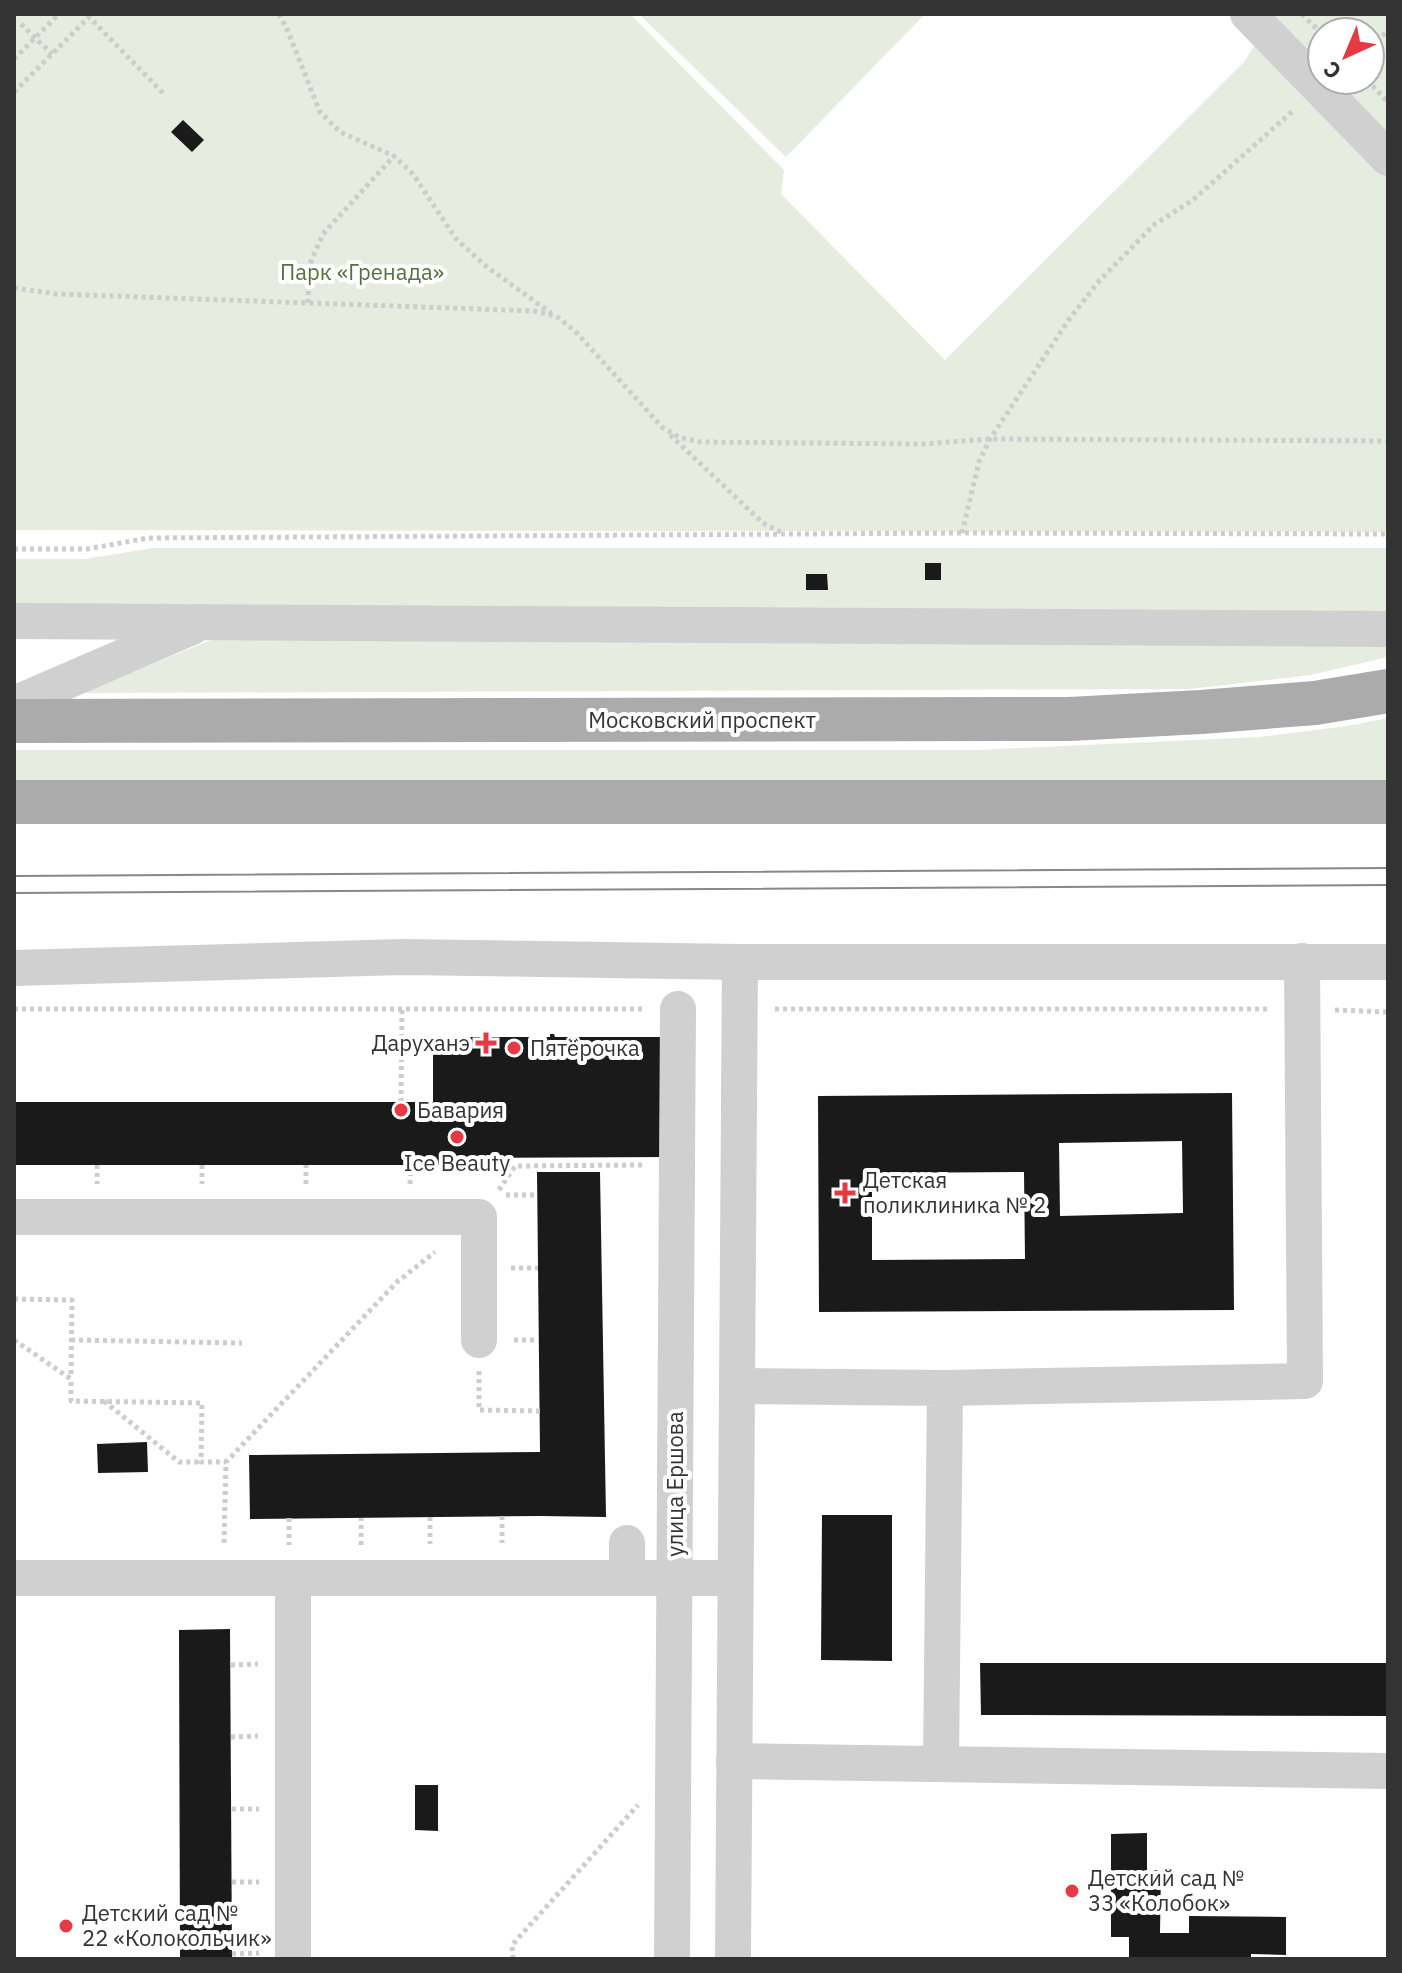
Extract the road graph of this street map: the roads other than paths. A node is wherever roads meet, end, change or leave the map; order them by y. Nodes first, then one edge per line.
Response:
1 (1248, 14) edge
2 (1388, 158) edge
3 (14, 621) edge
4 (205, 621) junction
5 (1388, 629) edge
6 (1388, 691) edge
7 (14, 704) edge
8 (14, 721) edge
9 (14, 802) edge
10 (1388, 802) edge
11 (1302, 961) junction
12 (740, 962) junction
13 (1388, 962) edge
14 (14, 968) edge
15 (678, 1009) dead end
16 (14, 1217) edge
17 (479, 1340) road end
18 (737, 1386) junction
19 (945, 1388) junction
20 (14, 1578) edge
21 (293, 1578) junction
22 (674, 1578) junction
23 (735, 1578) junction
24 (734, 1761) junction
25 (941, 1764) junction
26 (1388, 1771) edge
27 (293, 1959) edge
28 (672, 1959) edge
29 (733, 1959) edge

1 - 2 street
3 - 4 street
4 - 5 street
4 - 7 street
6 - 8 main road, Московский проспект
9 - 10 main road
11 - 12 street
11 - 13 street
11 - 19 street
12 - 14 street
12 - 18 street
15 - 22 street, улица Ершова
16 - 17 street
18 - 19 street
18 - 23 street
19 - 25 street
20 - 21 street
21 - 22 street
21 - 27 street
22 - 23 street
22 - 28 street, улица Ершова
23 - 24 street
24 - 25 street
24 - 29 street
25 - 26 street

